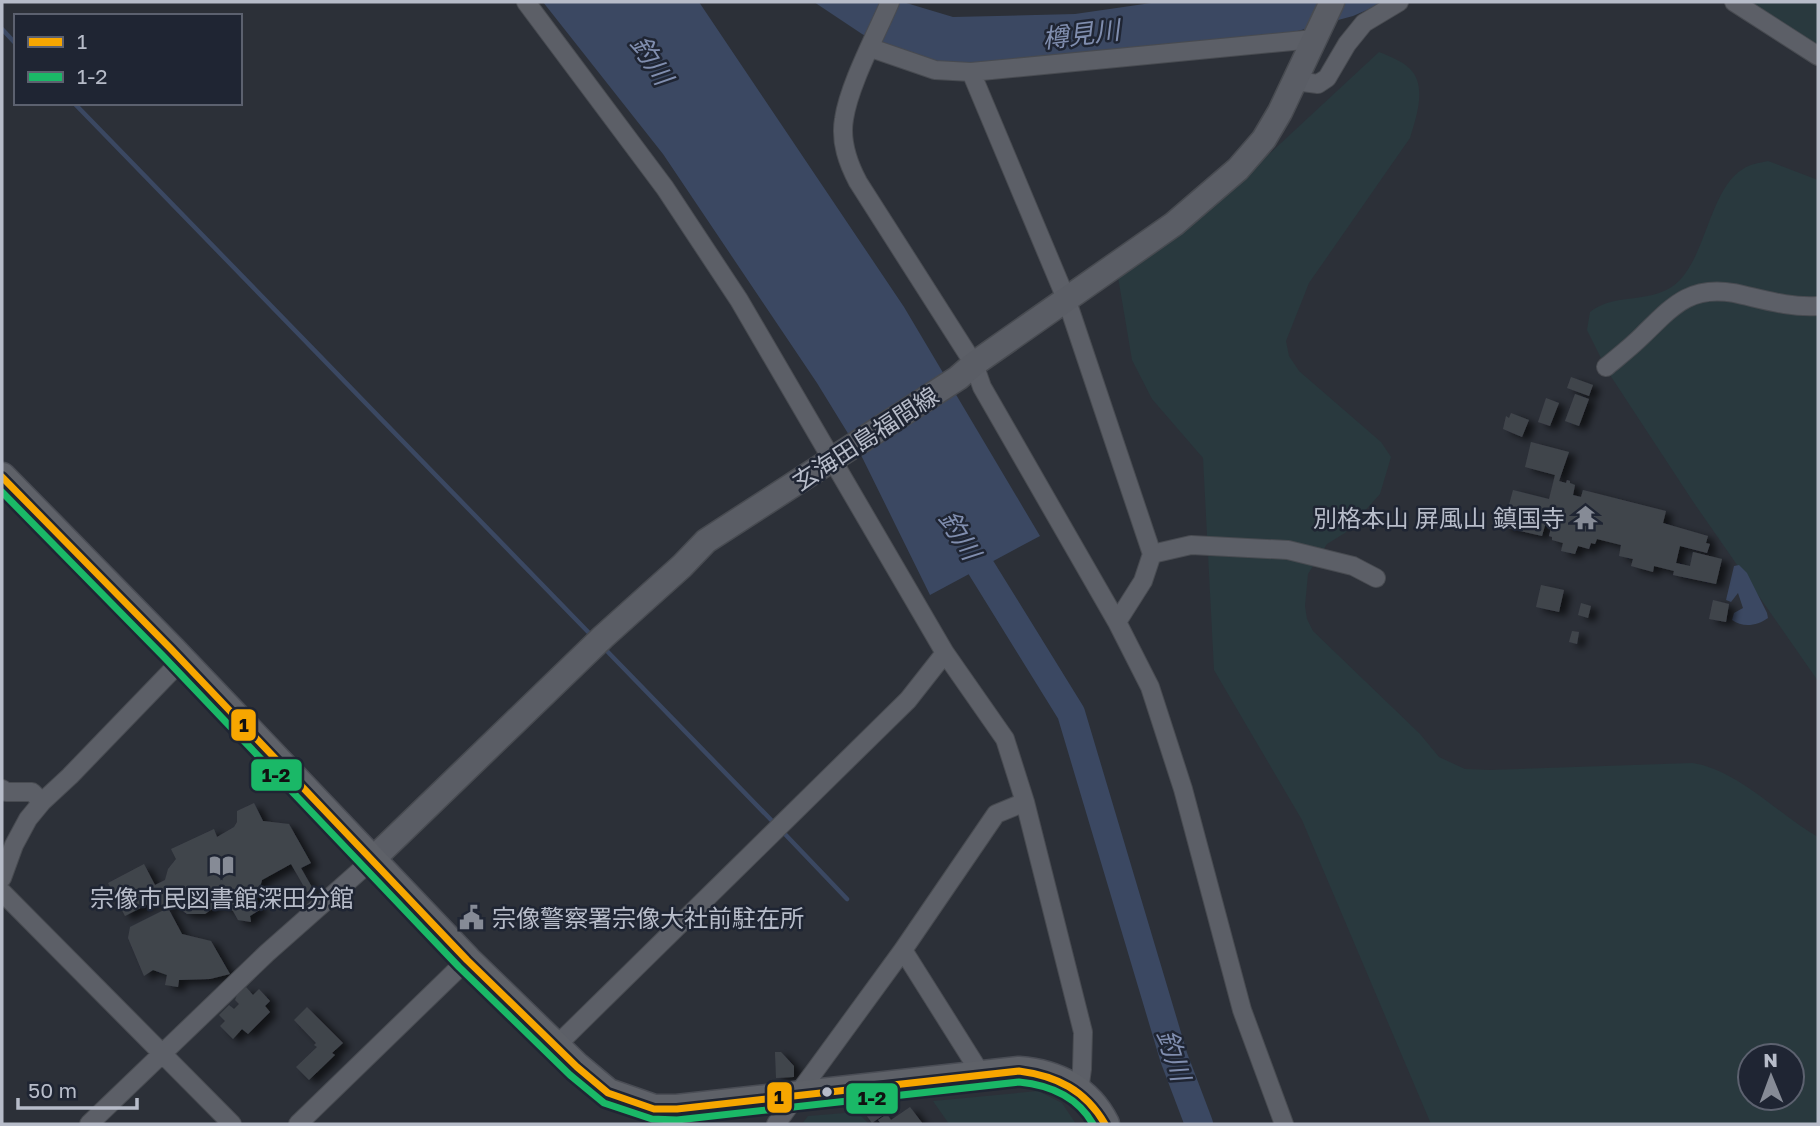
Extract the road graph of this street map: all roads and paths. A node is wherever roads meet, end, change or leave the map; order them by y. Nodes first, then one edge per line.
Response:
1 (526, 2) edge
2 (890, 2) edge
3 (1332, 2) edge
4 (1399, 2) edge
5 (1734, 2) edge
6 (1316, 34) junction
7 (873, 43) junction
8 (1818, 56) edge
9 (971, 72) junction
10 (1295, 81) junction
11 (1067, 301) junction
12 (1818, 306) edge
13 (974, 364) junction
14 (1605, 368) dead end
15 (840, 456) junction
16 (2, 477) edge
17 (1152, 554) junction
18 (1376, 578) dead end
19 (1117, 622) junction
20 (945, 653) junction
21 (181, 661) junction
22 (2, 789) edge
23 (42, 802) junction
24 (1025, 802) junction
25 (371, 861) junction
26 (2, 878) edge
27 (2, 892) edge
28 (903, 950) junction
29 (467, 960) junction
30 (556, 1046) junction
31 (162, 1053) junction
32 (981, 1074) junction
33 (1079, 1091) junction
34 (796, 1096) junction
35 (89, 1124) edge
36 (232, 1124) edge
37 (298, 1124) edge
38 (776, 1124) edge
39 (1105, 1124) edge
40 (1284, 1124) edge

1 - 15 street
2 - 7 street
3 - 6 main road, 玄海田島福間線
4 - 10 street
5 - 8 street
6 - 9 street
6 - 10 main road, 玄海田島福間線
7 - 9 street
7 - 13 street
9 - 11 street
10 - 11 main road, 玄海田島福間線
11 - 13 main road, 玄海田島福間線
11 - 17 street
12 - 14 street
13 - 15 main road, 玄海田島福間線
13 - 19 street
15 - 20 street
15 - 25 main road, 玄海田島福間線
16 - 21 main road
17 - 18 street
17 - 19 street
19 - 40 street
20 - 24 street
20 - 30 street
21 - 23 street
21 - 25 main road
22 - 23 street
23 - 26 street
24 - 28 street
24 - 33 street
25 - 29 main road
25 - 31 street
27 - 31 street
28 - 32 street
28 - 34 street
29 - 30 main road
29 - 37 street
30 - 34 main road
31 - 35 street
31 - 36 street
32 - 33 main road
32 - 34 main road
33 - 39 main road
34 - 38 street

